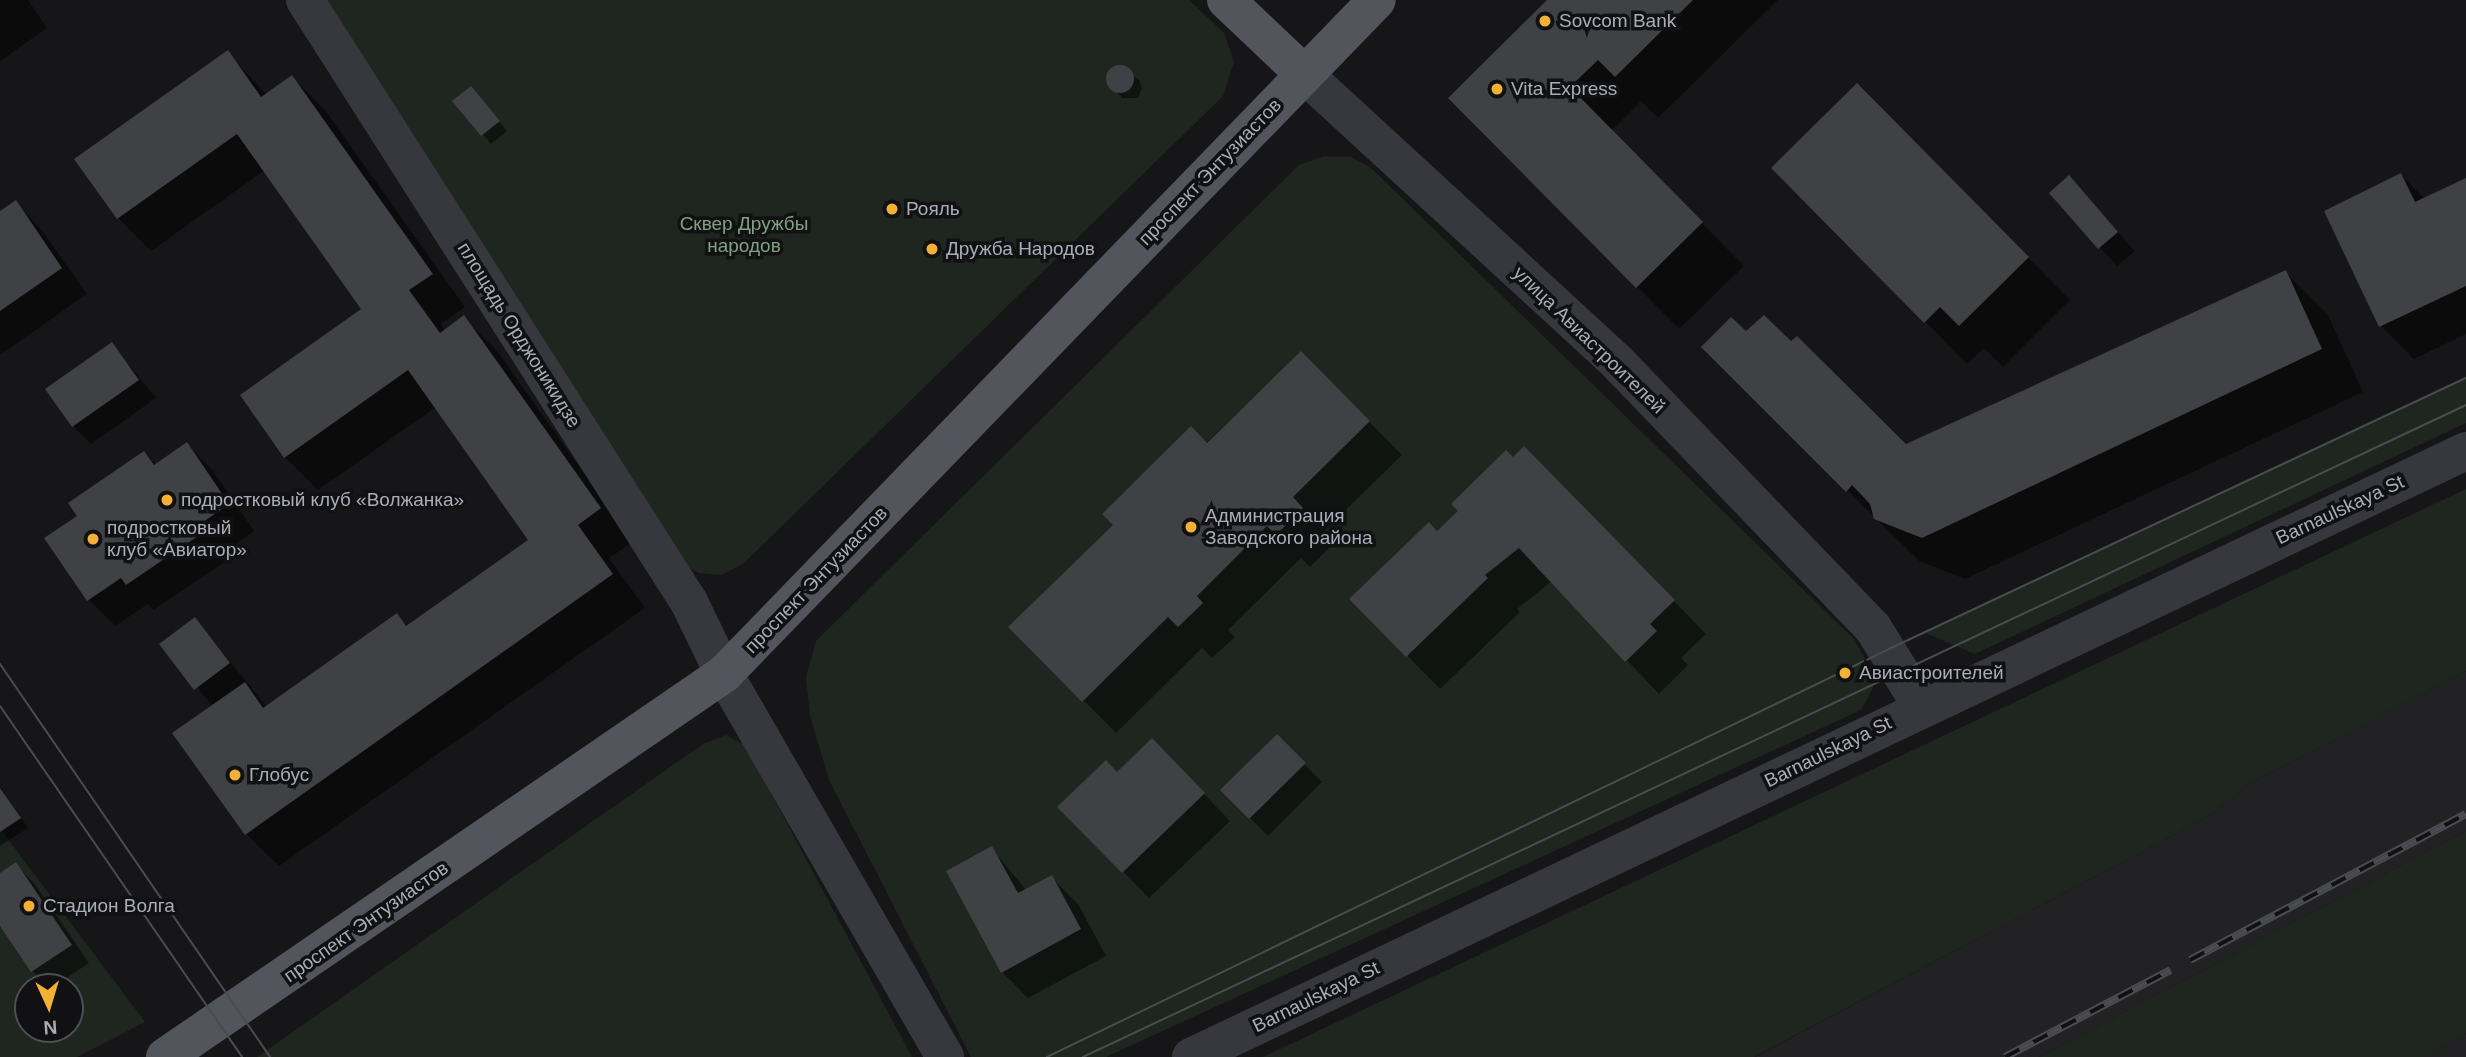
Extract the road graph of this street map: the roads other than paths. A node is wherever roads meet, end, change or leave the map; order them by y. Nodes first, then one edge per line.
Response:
1 (306, 0) edge
2 (1226, 0) edge
3 (1377, 0) edge
4 (1304, 74) junction
5 (2466, 451) edge
6 (724, 674) junction
7 (1922, 707) junction
8 (164, 1056) edge
9 (945, 1057) edge
10 (1191, 1057) edge

1 - 6 street, площадь Орджоникидзе
2 - 4 main road, улица Авиастроителей
3 - 4 main road, проспект Энтузиастов
4 - 6 main road, проспект Энтузиастов
4 - 7 street, улица Авиастроителей
5 - 7 street, Barnaulskaya St
6 - 8 main road, проспект Энтузиастов
6 - 9 street, площадь Орджоникидзе
7 - 10 street, Barnaulskaya St

